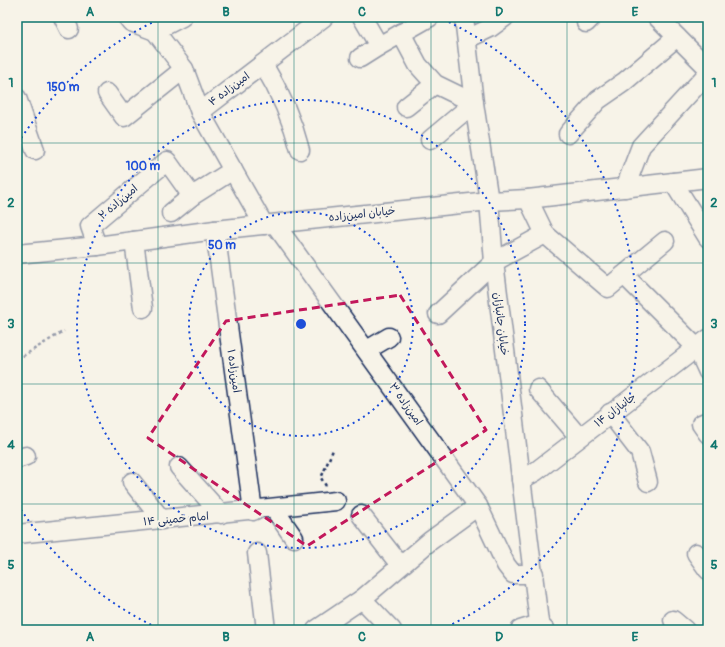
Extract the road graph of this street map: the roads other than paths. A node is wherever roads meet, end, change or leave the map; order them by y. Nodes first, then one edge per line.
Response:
1 (127, 17) edge
2 (182, 17) edge
3 (362, 17) edge
4 (430, 17) edge
5 (464, 17) edge
6 (505, 17) edge
7 (657, 17) edge
8 (321, 18) edge
9 (155, 31) junction
10 (401, 33) junction
11 (677, 37) junction
12 (467, 39) junction
13 (379, 46) junction
14 (360, 58) dead end
15 (263, 64) junction
16 (708, 68) edge
17 (184, 69) junction
18 (708, 73) edge
19 (435, 84) junction
20 (107, 93) dead end
21 (17, 98) edge
22 (474, 103) junction
23 (406, 107) dead end
24 (200, 112) junction
25 (568, 134) dead end
26 (430, 140) dead end
27 (36, 150) dead end
28 (300, 150) dead end
29 (233, 170) junction
30 (708, 178) edge
31 (673, 182) junction
32 (625, 188) junction
33 (192, 196) junction
34 (528, 199) junction
35 (489, 201) junction
36 (171, 213) dead end
37 (270, 224) junction
38 (214, 230) junction
39 (545, 234) junction
40 (708, 238) edge
41 (134, 241) junction
42 (665, 241) dead end
43 (97, 246) junction
44 (17, 254) edge
45 (494, 262) junction
46 (624, 275) junction
47 (143, 308) dead end
48 (438, 314) dead end
49 (389, 337) dead end
50 (702, 344) edge
51 (367, 350) junction
52 (708, 372) edge
53 (538, 389) dead end
54 (610, 413) junction
55 (708, 421) edge
56 (708, 434) edge
57 (579, 437) junction
58 (179, 467) dead end
59 (521, 480) junction
60 (132, 482) dead end
61 (648, 482) dead end
62 (336, 502) dead end
63 (478, 506) junction
64 (274, 509) junction
65 (253, 511) junction
66 (221, 514) junction
67 (361, 515) dead end
68 (162, 520) junction
69 (17, 534) edge
70 (294, 538) dead end
71 (257, 553) dead end
72 (696, 553) dead end
73 (400, 565) junction
74 (708, 570) edge
75 (534, 574) junction
76 (362, 599) junction
77 (541, 628) edge
78 (266, 630) edge
79 (316, 630) edge
80 (392, 630) edge
81 (520, 630) edge

1 - 9 street
2 - 9 street
3 - 13 street
4 - 10 street
5 - 12 street, خیابان جانبازان
6 - 12 street
7 - 11 street
8 - 15 street, امین‌زاده ۴
9 - 17 street
10 - 13 street
10 - 19 street
11 - 16 street
11 - 25 street
12 - 22 street, خیابان جانبازان
13 - 14 street
15 - 24 street, امین‌زاده ۴
15 - 28 street
17 - 20 street
17 - 24 street
18 - 32 street
19 - 22 street
19 - 23 street
21 - 27 street
22 - 26 street
22 - 35 street, خیابان جانبازان
24 - 29 street, امین‌زاده ۴
29 - 33 street
29 - 37 street, امین‌زاده ۴
30 - 31 street, خیابان امین‌زاده
31 - 32 street, خیابان امین‌زاده
31 - 40 street
32 - 34 street, خیابان امین‌زاده
33 - 36 street
33 - 43 street, امین‌زاده ۲
34 - 35 street, خیابان امین‌زاده
34 - 39 street
35 - 37 street, خیابان امین‌زاده
35 - 45 street, خیابان جانبازان
37 - 38 street, خیابان امین‌زاده
37 - 51 street, امین‌زاده ۳
38 - 41 street, خیابان امین‌زاده
38 - 65 street, امین‌زاده ۱
39 - 45 street
39 - 46 street
41 - 43 street, خیابان امین‌زاده
41 - 47 street
42 - 46 street
43 - 44 street, خیابان امین‌زاده
45 - 48 street
45 - 59 street, خیابان جانبازان
46 - 50 street
49 - 51 street
50 - 52 street
50 - 54 street, جانبازان ۱۴
51 - 63 street, امین‌زاده ۳
53 - 57 street
54 - 57 street, جانبازان ۱۴
54 - 61 street
55 - 56 street
57 - 59 street, جانبازان ۱۴
58 - 66 street
59 - 75 street, خیابان جانبازان
60 - 68 street
62 - 64 street, امام خمینی ۱۴
63 - 73 street
63 - 75 street, امین‌زاده ۳
64 - 65 street, امام خمینی ۱۴
64 - 70 street
65 - 66 street, امام خمینی ۱۴
66 - 68 street, امام خمینی ۱۴
67 - 73 street
68 - 69 street, امام خمینی ۱۴
71 - 78 street
72 - 74 street
73 - 76 street
75 - 77 street, خیابان جانبازان
76 - 79 street
76 - 80 street
77 - 81 street

